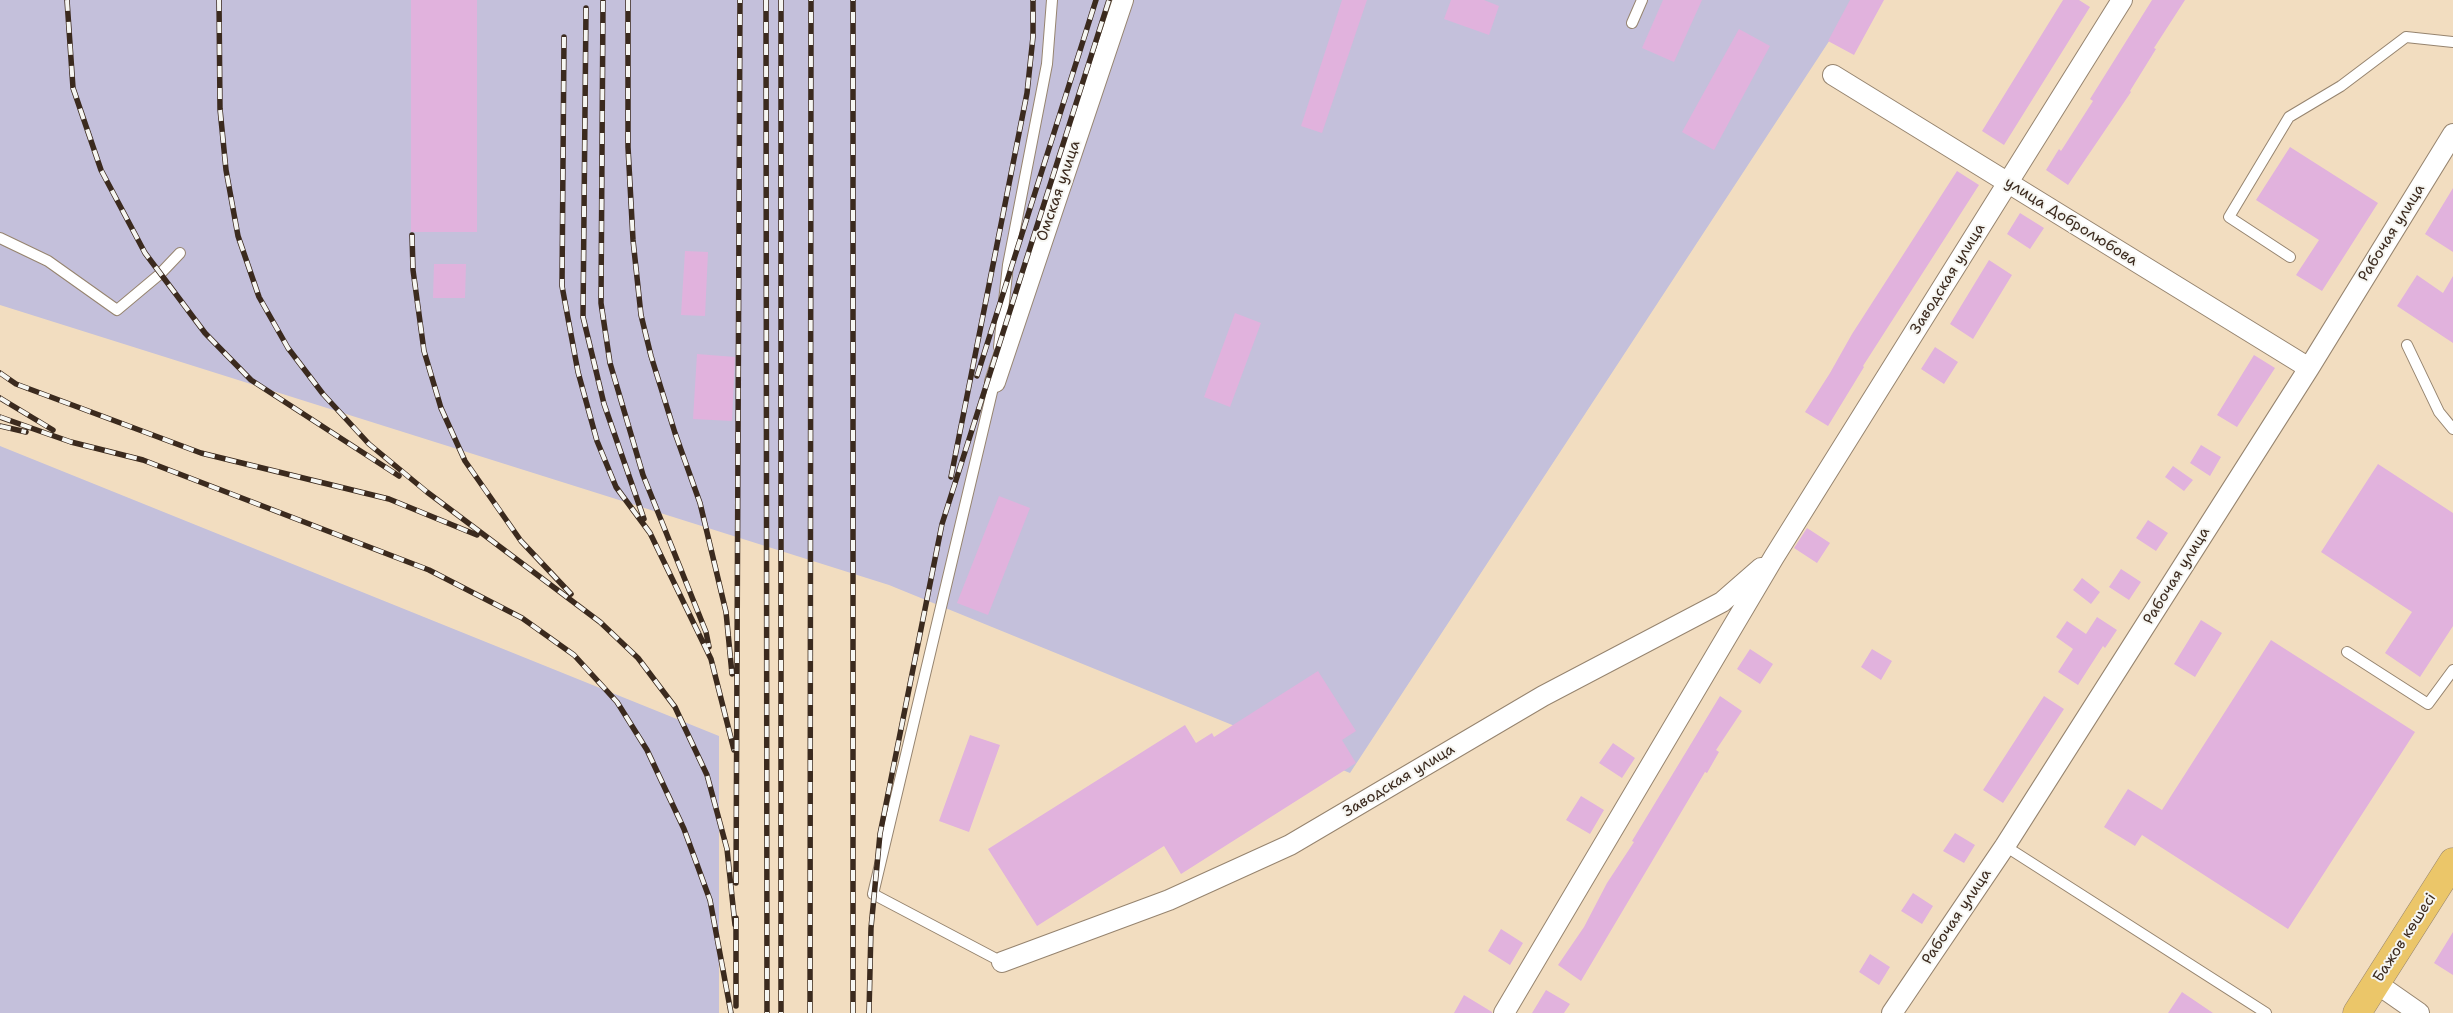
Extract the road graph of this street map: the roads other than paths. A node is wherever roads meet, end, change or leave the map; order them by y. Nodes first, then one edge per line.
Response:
1 (1052, 0) edge
2 (1124, 0) edge
3 (1642, 0) edge
4 (2122, 0) edge
5 (1632, 24) dead end
6 (2453, 42) edge
7 (1833, 75) dead end
8 (2453, 134) edge
9 (2008, 183) junction
10 (0, 238) edge
11 (180, 253) dead end
12 (2290, 257) dead end
13 (2407, 345) dead end
14 (2309, 368) junction
15 (995, 382) junction
16 (2453, 429) edge
17 (1774, 557) junction
18 (2347, 652) dead end
19 (2453, 670) edge
20 (2005, 846) junction
21 (2453, 862) edge
22 (1002, 962) joint
23 (2376, 983) junction
24 (1504, 1013) edge
25 (1892, 1013) edge
26 (2266, 1013) edge
27 (2357, 1013) edge
28 (2419, 1013) edge

1 - 15 lane
2 - 15 street, Омская улица
3 - 5 lane
4 - 9 street, Заводская улица
6 - 12 lane
7 - 9 street, улица Добролюбова
8 - 14 street, Рабочая улица
9 - 14 street, улица Добролюбова
9 - 17 street, Заводская улица
10 - 11 lane
13 - 16 lane
14 - 20 street, Рабочая улица
15 - 22 lane
17 - 22 street, Заводская улица
17 - 24 street, Заводская улица
18 - 19 lane
20 - 25 street, Рабочая улица
20 - 26 lane
21 - 23 main road, Бажов көшесі
23 - 27 main road, Бажов көшесі
23 - 28 street

